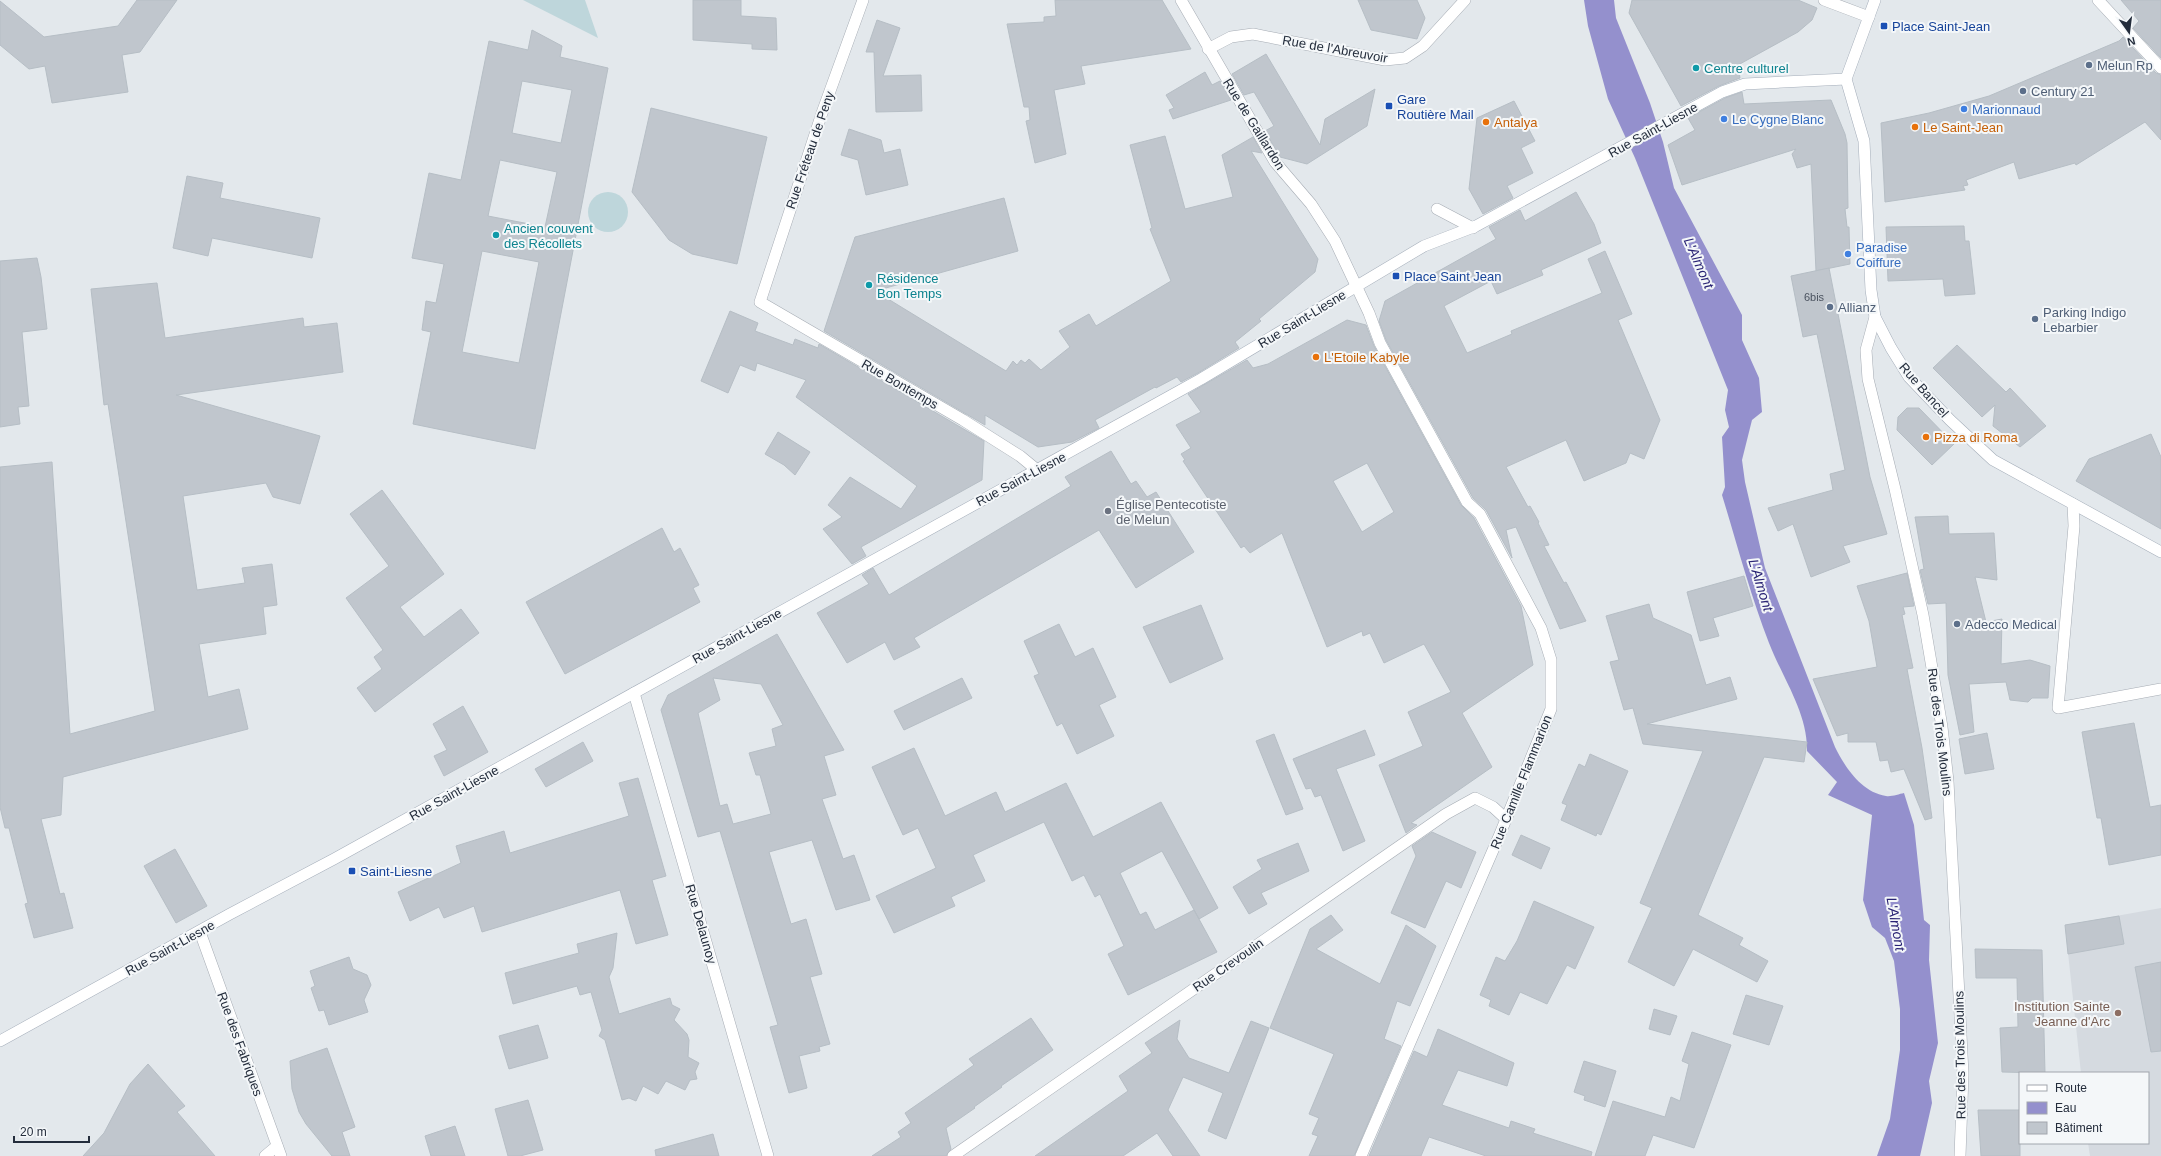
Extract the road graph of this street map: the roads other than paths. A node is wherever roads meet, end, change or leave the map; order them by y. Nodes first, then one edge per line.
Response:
1 (863, 0) edge
2 (1181, 0) edge
3 (1465, 0) edge
4 (1824, 0) edge
5 (1875, 0) edge
6 (2098, 0) edge
7 (1869, 17) junction
8 (1208, 49) junction
9 (2161, 68) edge
10 (1846, 79) junction
11 (1437, 209) dead end
12 (1472, 228) junction
13 (1356, 286) junction
14 (760, 302) joint
15 (1875, 317) junction
16 (1036, 470) junction
17 (2073, 504) junction
18 (2161, 552) edge
19 (2161, 690) edge
20 (634, 693) junction
21 (1505, 818) junction
22 (200, 932) junction
23 (0, 1042) edge
24 (279, 1151) edge
25 (265, 1156) edge
26 (768, 1156) edge
27 (953, 1156) edge
28 (1361, 1156) edge
29 (1960, 1156) edge

1 - 14 street, Rue Fréteau de Peny
2 - 8 street, Rue de Gaillardon
3 - 8 street, Rue de l'Abreuvoir
4 - 7 street
5 - 7 street
6 - 9 street
7 - 10 street
8 - 13 street, Rue de Gaillardon
10 - 12 street, Rue Saint-Liesne
10 - 15 street, Rue Bancel
11 - 12 street
12 - 13 street, Rue Saint-Liesne
13 - 16 street, Rue Saint-Liesne
13 - 21 street, Rue Camille Flammarion
14 - 16 street, Rue Bontemps
15 - 17 street, Rue Bancel
15 - 29 street, Rue des Trois Moulins
16 - 20 street, Rue Saint-Liesne
17 - 18 street, Rue Bancel
17 - 19 street
20 - 22 street, Rue Saint-Liesne
20 - 26 street, Rue Delaunoy
21 - 27 street, Rue Crevoulin
21 - 28 street, Rue Camille Flammarion
22 - 23 street, Rue Saint-Liesne
22 - 24 street, Rue des Fabriques
24 - 25 street

